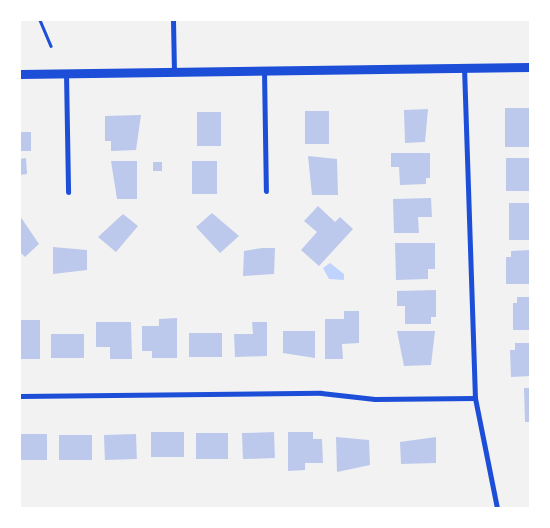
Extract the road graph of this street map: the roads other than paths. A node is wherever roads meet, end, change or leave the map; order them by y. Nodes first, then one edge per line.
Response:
1 (173, 20) edge
2 (464, 67) junction
3 (530, 67) edge
4 (264, 70) junction
5 (174, 72) junction
6 (66, 73) junction
7 (20, 74) edge
8 (266, 191) dead end
9 (68, 192) dead end
10 (20, 396) edge
11 (475, 398) junction
12 (497, 508) edge

1 - 5 street
2 - 3 street
2 - 4 street
2 - 11 street
4 - 5 street
4 - 8 street
5 - 6 street
6 - 7 street
6 - 9 street
10 - 11 street
11 - 12 street

